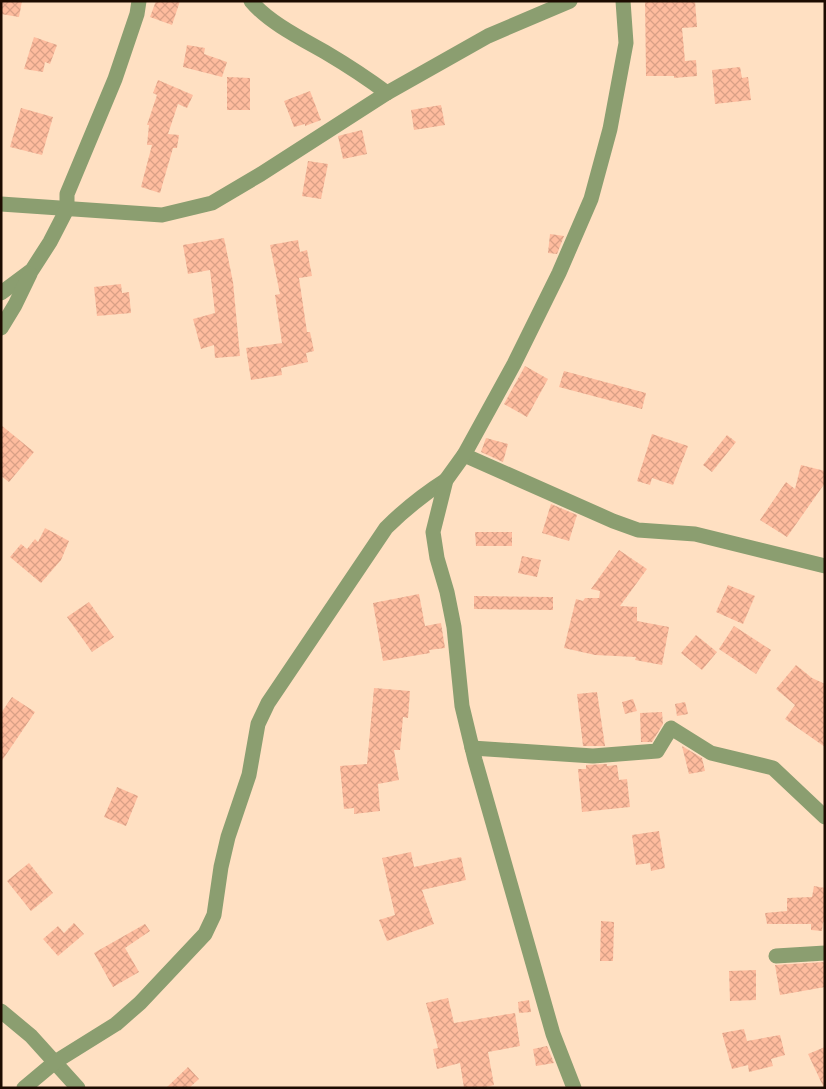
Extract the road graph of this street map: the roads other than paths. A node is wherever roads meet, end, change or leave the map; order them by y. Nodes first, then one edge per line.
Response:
1 (139, 1) edge
2 (251, 1) edge
3 (570, 1) edge
4 (623, 1) edge
5 (387, 93) junction
6 (1, 204) edge
7 (67, 209) junction
8 (32, 270) junction
9 (1, 293) edge
10 (1, 328) edge
11 (464, 455) junction
12 (446, 480) junction
13 (825, 566) edge
14 (472, 748) junction
15 (825, 817) edge
16 (825, 953) edge
17 (776, 956) dead end
18 (1, 1010) edge
19 (55, 1062) junction
20 (24, 1088) edge
21 (78, 1088) edge
22 (574, 1088) edge

1 - 7 street
2 - 5 street
3 - 5 street
4 - 11 street
5 - 7 street
6 - 7 street
7 - 8 street
8 - 9 street
8 - 10 street
11 - 12 street
11 - 13 street
12 - 14 street
12 - 19 street
14 - 15 street
14 - 22 street
16 - 17 street
18 - 19 street
19 - 20 street
19 - 21 street

